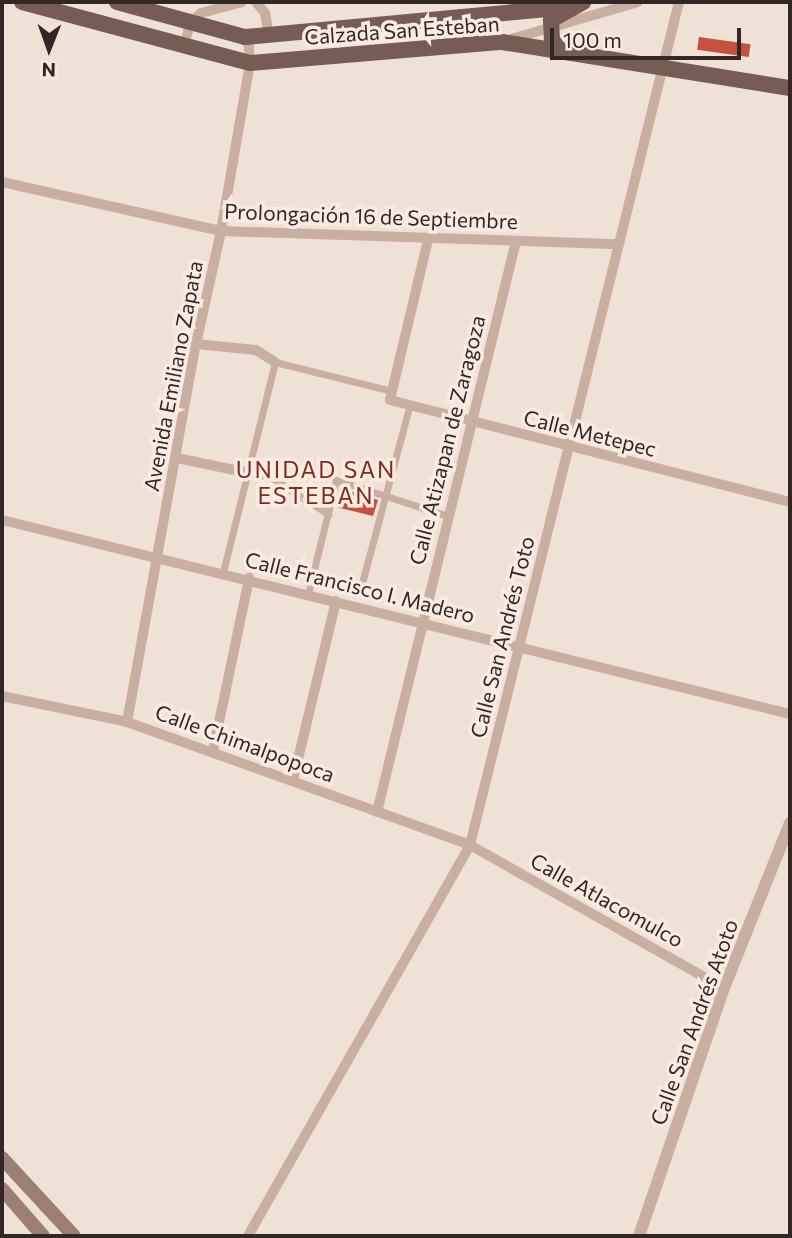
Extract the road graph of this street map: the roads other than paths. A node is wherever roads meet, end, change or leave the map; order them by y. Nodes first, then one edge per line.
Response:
1 (22, 2) edge
2 (116, 2) edge
3 (242, 2) edge
4 (257, 2) edge
5 (638, 2) edge
6 (679, 2) edge
7 (576, 4) edge
8 (211, 5) edge
9 (190, 23) junction
10 (111, 25) junction
11 (550, 27) junction
12 (290, 32) junction
13 (269, 35) junction
14 (248, 37) junction
15 (502, 42) junction
16 (184, 46) junction
17 (560, 50) junction
18 (293, 59) junction
19 (250, 63) junction
20 (666, 66) junction
21 (790, 89) edge
22 (2, 181) edge
23 (221, 231) junction
24 (428, 240) junction
25 (516, 241) junction
26 (619, 244) junction
27 (196, 344) junction
28 (275, 362) junction
29 (392, 391) junction
30 (409, 407) junction
31 (472, 423) junction
32 (569, 449) junction
33 (177, 458) junction
34 (249, 473) junction
35 (388, 494) junction
36 (790, 502) edge
37 (328, 513) junction
38 (448, 516) junction
39 (2, 520) edge
40 (157, 556) junction
41 (223, 572) junction
42 (249, 578) junction
43 (362, 583) dead end
44 (308, 594) junction
45 (335, 601) junction
46 (422, 623) junction
47 (519, 647) junction
48 (2, 696) edge
49 (790, 714) edge
50 (127, 722) junction
51 (213, 751) junction
52 (293, 780) junction
53 (377, 812) junction
54 (790, 823) edge
55 (470, 845) junction
56 (724, 988) junction
57 (2, 1158) edge
58 (2, 1189) edge
59 (43, 1236) edge
60 (74, 1236) edge
61 (248, 1236) edge
62 (639, 1236) edge

1 - 10 main road, Calzada San Esteban
2 - 9 main road, Calzada San Esteban
2 - 10 main road
3 - 8 street
4 - 13 street
5 - 11 street
6 - 20 street, Calle San Andrés Toto
7 - 11 main road
7 - 12 main road, Calzada San Esteban
8 - 9 street
9 - 14 main road, Calzada San Esteban
9 - 16 street
10 - 16 main road, Calzada San Esteban
11 - 15 street
11 - 17 main road
12 - 13 main road, Calzada San Esteban
12 - 18 main road
13 - 14 main road, Calzada San Esteban
14 - 19 street, Avenida Emiliano Zapata
15 - 17 main road, Calzada San Esteban
15 - 18 main road, Calzada San Esteban
16 - 19 main road, Calzada San Esteban
17 - 20 main road, Calzada San Esteban
18 - 19 main road, Calzada San Esteban
19 - 23 street, Avenida Emiliano Zapata
20 - 21 main road, Calzada San Esteban
20 - 26 street, Calle San Andrés Toto
22 - 23 street, Prolongación 16 de Septiembre
23 - 24 street, Prolongación 16 de Septiembre
23 - 27 street, Avenida Emiliano Zapata
24 - 25 street, Prolongación 16 de Septiembre
24 - 29 street
25 - 26 street, Prolongación 16 de Septiembre
25 - 31 street, Calle Atizapan de Zaragoza
26 - 32 street, Calle San Andrés Toto
27 - 28 street, Calle Metepec
27 - 33 street, Avenida Emiliano Zapata
28 - 29 street, Calle Metepec
28 - 34 street
29 - 30 street, Calle Metepec
30 - 31 street, Calle Metepec
30 - 35 street
31 - 32 street, Calle Metepec
31 - 38 street, Calle Atizapan de Zaragoza
32 - 36 street, Calle Metepec
32 - 47 street, Calle San Andrés Toto
33 - 34 street
33 - 40 street, Avenida Emiliano Zapata
34 - 37 street
34 - 41 street
35 - 37 street
35 - 38 street
35 - 43 street
37 - 44 street
38 - 46 street, Calle Atizapan de Zaragoza
39 - 40 street, Calle Francisco I. Madero
40 - 41 street, Calle Francisco I. Madero
40 - 50 street, Avenida Emiliano Zapata
41 - 42 street, Calle Francisco I. Madero
42 - 44 street, Calle Francisco I. Madero
42 - 51 street
44 - 45 street, Calle Francisco I. Madero
45 - 46 street, Calle Francisco I. Madero
45 - 52 street
46 - 47 street, Calle Francisco I. Madero
46 - 53 street, Calle Atizapan de Zaragoza
47 - 49 street, Calle Francisco I. Madero
47 - 55 street, Calle San Andrés Toto
48 - 50 street, Calle Chimalpopoca
50 - 51 street, Calle Chimalpopoca
51 - 52 street, Calle Chimalpopoca
52 - 53 street, Calle Chimalpopoca
53 - 55 street, Calle Chimalpopoca
54 - 56 street, Calle San Andrés Atoto
55 - 56 street, Calle Atlacomulco
55 - 61 street, Calle San Andrés Toto
56 - 62 street, Calle San Andrés Atoto
57 - 60 main road
58 - 59 main road

